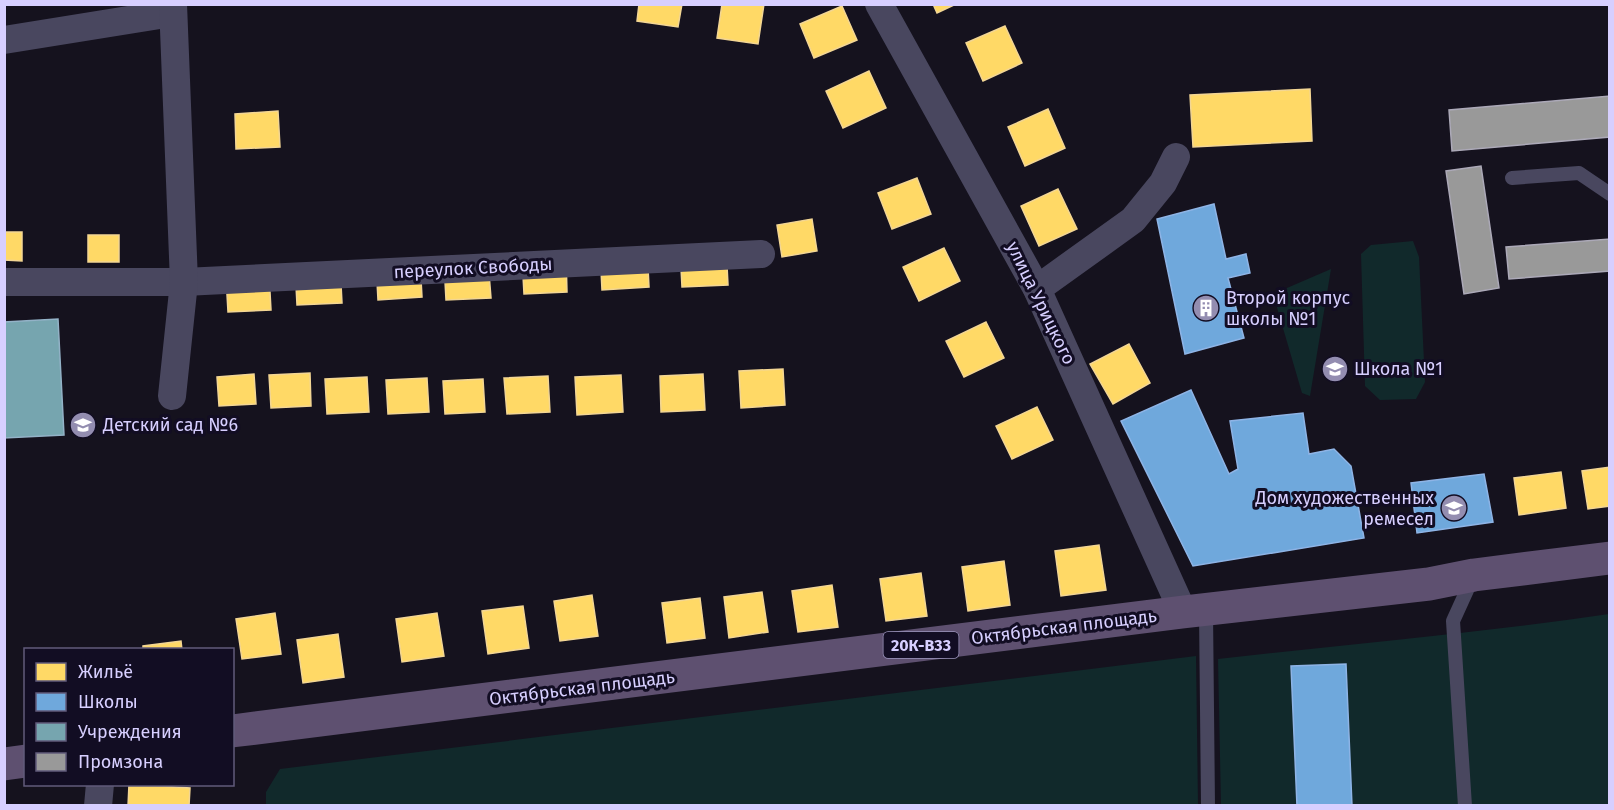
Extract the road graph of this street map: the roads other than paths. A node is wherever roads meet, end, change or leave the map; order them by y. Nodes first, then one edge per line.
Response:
1 (879, 4) edge
2 (172, 9) edge
3 (4, 40) edge
4 (1176, 157) dead end
5 (1512, 178) dead end
6 (1610, 194) edge
7 (761, 254) dead end
8 (4, 282) edge
9 (184, 282) junction
10 (1037, 289) junction
11 (172, 396) dead end
12 (1610, 558) edge
13 (1474, 575) junction
14 (1195, 612) junction
15 (234, 731) edge
16 (24, 761) edge
17 (4, 764) edge
18 (100, 786) edge
19 (98, 806) edge
20 (1208, 806) edge
21 (1465, 806) edge

1 - 10 street, улица Урицкого
2 - 3 street
2 - 9 street
4 - 10 street
5 - 6 lane
7 - 9 street, переулок Свободы
8 - 9 street, переулок Свободы
9 - 11 street
10 - 14 street, улица Урицкого
12 - 13 main road, Октябрьская площадь / 20К-В33
13 - 14 main road, Октябрьская площадь / 20К-В33
13 - 21 lane
14 - 15 main road, Октябрьская площадь / 20К-В33
14 - 20 lane
16 - 17 main road
18 - 19 street

